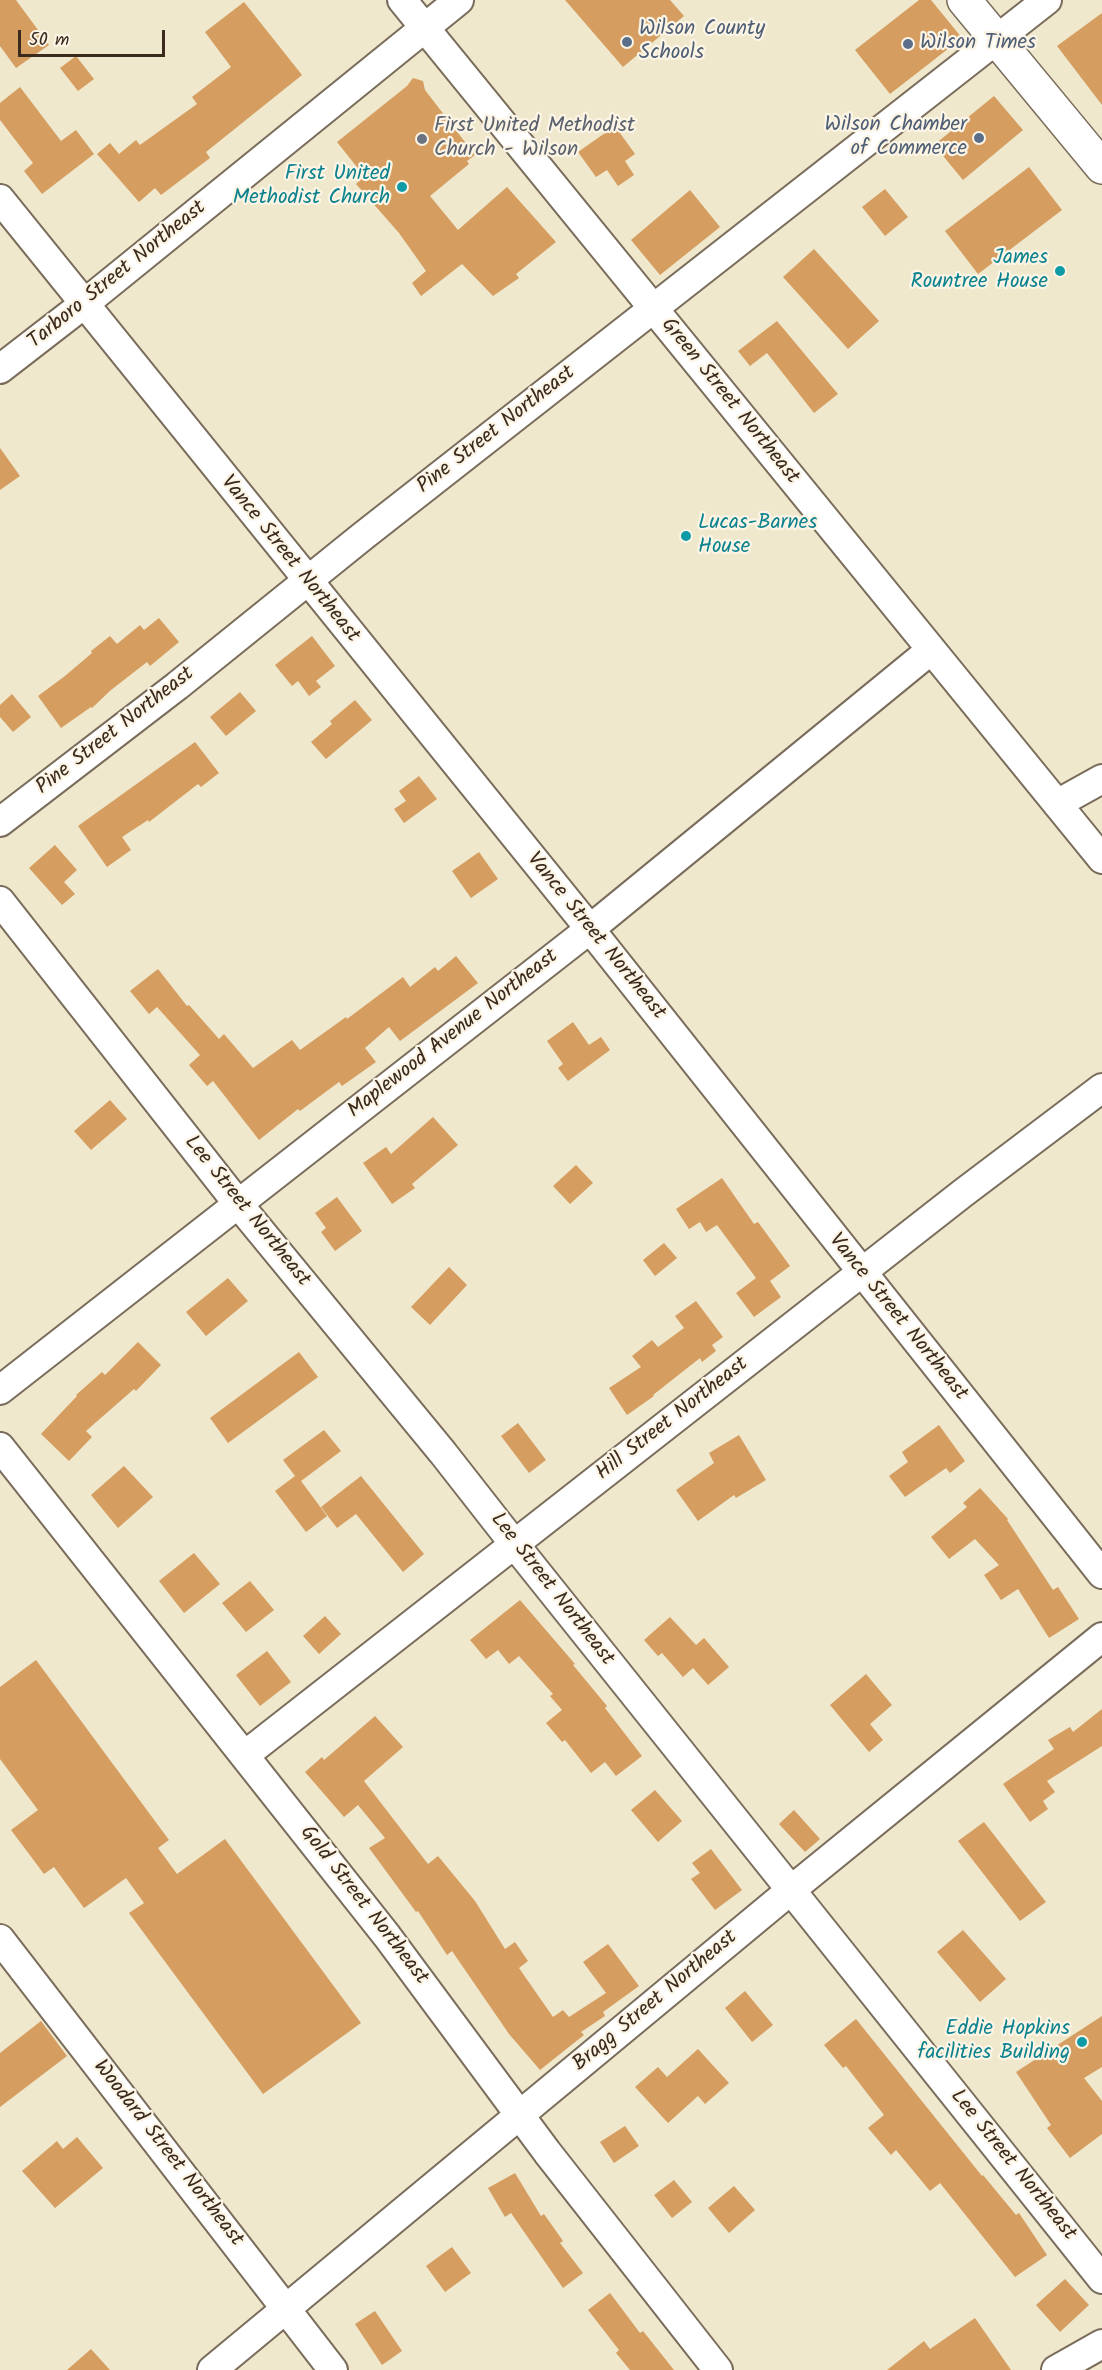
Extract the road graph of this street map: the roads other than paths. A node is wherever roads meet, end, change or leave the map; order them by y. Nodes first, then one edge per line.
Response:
1 (402, 0) edge
2 (459, 0) edge
3 (964, 0) edge
4 (1047, 0) edge
5 (424, 28) junction
6 (996, 40) junction
7 (1102, 167) edge
8 (0, 199) edge
9 (84, 304) junction
10 (653, 309) junction
11 (0, 369) edge
12 (306, 581) junction
13 (931, 650) junction
14 (1102, 779) edge
15 (1057, 804) junction
16 (0, 822) edge
17 (1102, 859) edge
18 (0, 901) edge
19 (590, 929) junction
20 (1102, 1088) edge
21 (238, 1204) junction
22 (861, 1273) junction
23 (0, 1390) edge
24 (0, 1447) edge
25 (515, 1545) junction
26 (1098, 1562) edge
27 (1102, 1637) edge
28 (245, 1755) junction
29 (791, 1890) junction
30 (1, 1944) edge
31 (520, 2114) junction
32 (1102, 2279) edge
33 (285, 2308) junction
34 (1102, 2343) edge
35 (212, 2370) edge
36 (333, 2370) edge
37 (718, 2370) edge
38 (1056, 2370) edge

1 - 5 street, Green Street Northeast
2 - 5 street, Tarboro Street Northeast
3 - 6 main road
4 - 6 street, Pine Street Northeast
5 - 9 street, Tarboro Street Northeast
5 - 10 street, Green Street Northeast
6 - 7 main road
6 - 10 street, Pine Street Northeast
8 - 9 street, Vance Street Northeast
9 - 11 street, Tarboro Street Northeast
9 - 12 street, Vance Street Northeast
10 - 12 street, Pine Street Northeast
10 - 13 street, Green Street Northeast
12 - 16 street, Pine Street Northeast
12 - 19 street, Vance Street Northeast
13 - 15 street, Green Street Northeast
13 - 19 street, Maplewood Avenue Northeast
14 - 15 street
15 - 17 street, Green Street Northeast
18 - 21 street, Lee Street Northeast
19 - 21 street, Maplewood Avenue Northeast
19 - 22 street, Vance Street Northeast
20 - 22 street, Hill Street Northeast
21 - 23 street, Maplewood Avenue Northeast
21 - 25 street, Lee Street Northeast
22 - 25 street, Hill Street Northeast
22 - 26 street, Vance Street Northeast
24 - 28 street, Gold Street Northeast
25 - 28 street, Hill Street Northeast
25 - 29 street, Lee Street Northeast
27 - 29 street, Bragg Street Northeast
28 - 31 street, Gold Street Northeast
29 - 31 street, Bragg Street Northeast
29 - 32 street, Lee Street Northeast
30 - 33 street, Woodard Street Northeast
31 - 33 street, Bragg Street Northeast
31 - 37 street, Gold Street Northeast
33 - 35 street, Bragg Street Northeast
33 - 36 street, Woodard Street Northeast
34 - 38 street

